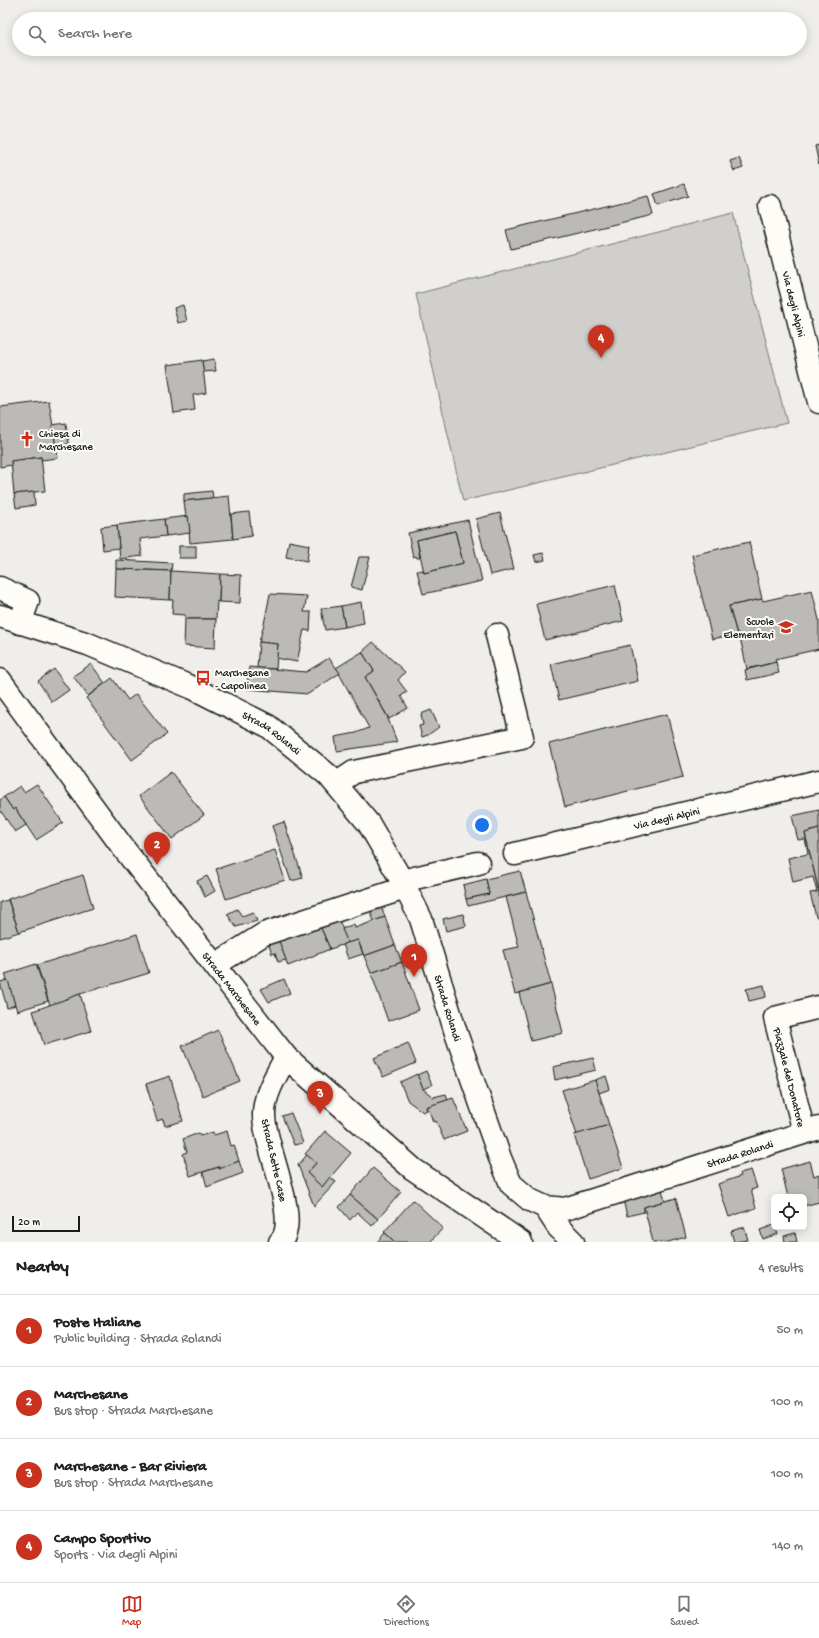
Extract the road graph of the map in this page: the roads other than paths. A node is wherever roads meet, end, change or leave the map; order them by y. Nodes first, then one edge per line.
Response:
1 (770, 206) dead end
2 (814, 357) edge
3 (819, 402) edge
4 (0, 588) edge
5 (0, 616) edge
6 (20, 623) junction
7 (497, 635) dead end
8 (0, 680) edge
9 (819, 781) edge
10 (336, 784) junction
11 (515, 854) dead end
12 (478, 863) dead end
13 (403, 884) junction
14 (215, 965) junction
15 (819, 1007) edge
16 (286, 1057) junction
17 (812, 1130) edge
18 (545, 1207) junction
19 (280, 1242) edge
20 (521, 1242) edge
21 (572, 1242) edge

1 - 2 street, Via degli Alpini
2 - 3 street, Via degli Alpini
4 - 6 street
5 - 6 street, Strada Rolandi
6 - 10 street, Strada Rolandi
7 - 10 street
8 - 14 street, Strada Marchesane
9 - 11 street, Via degli Alpini
10 - 13 street, Strada Rolandi
12 - 13 street
13 - 14 street
13 - 18 street, Strada Rolandi
14 - 16 street, Strada Marchesane
15 - 17 street, Piazzale del Donatore
16 - 19 street, Strada Sette Case
16 - 20 street, Strada Marchesane
17 - 18 street, Strada Rolandi
18 - 21 street

